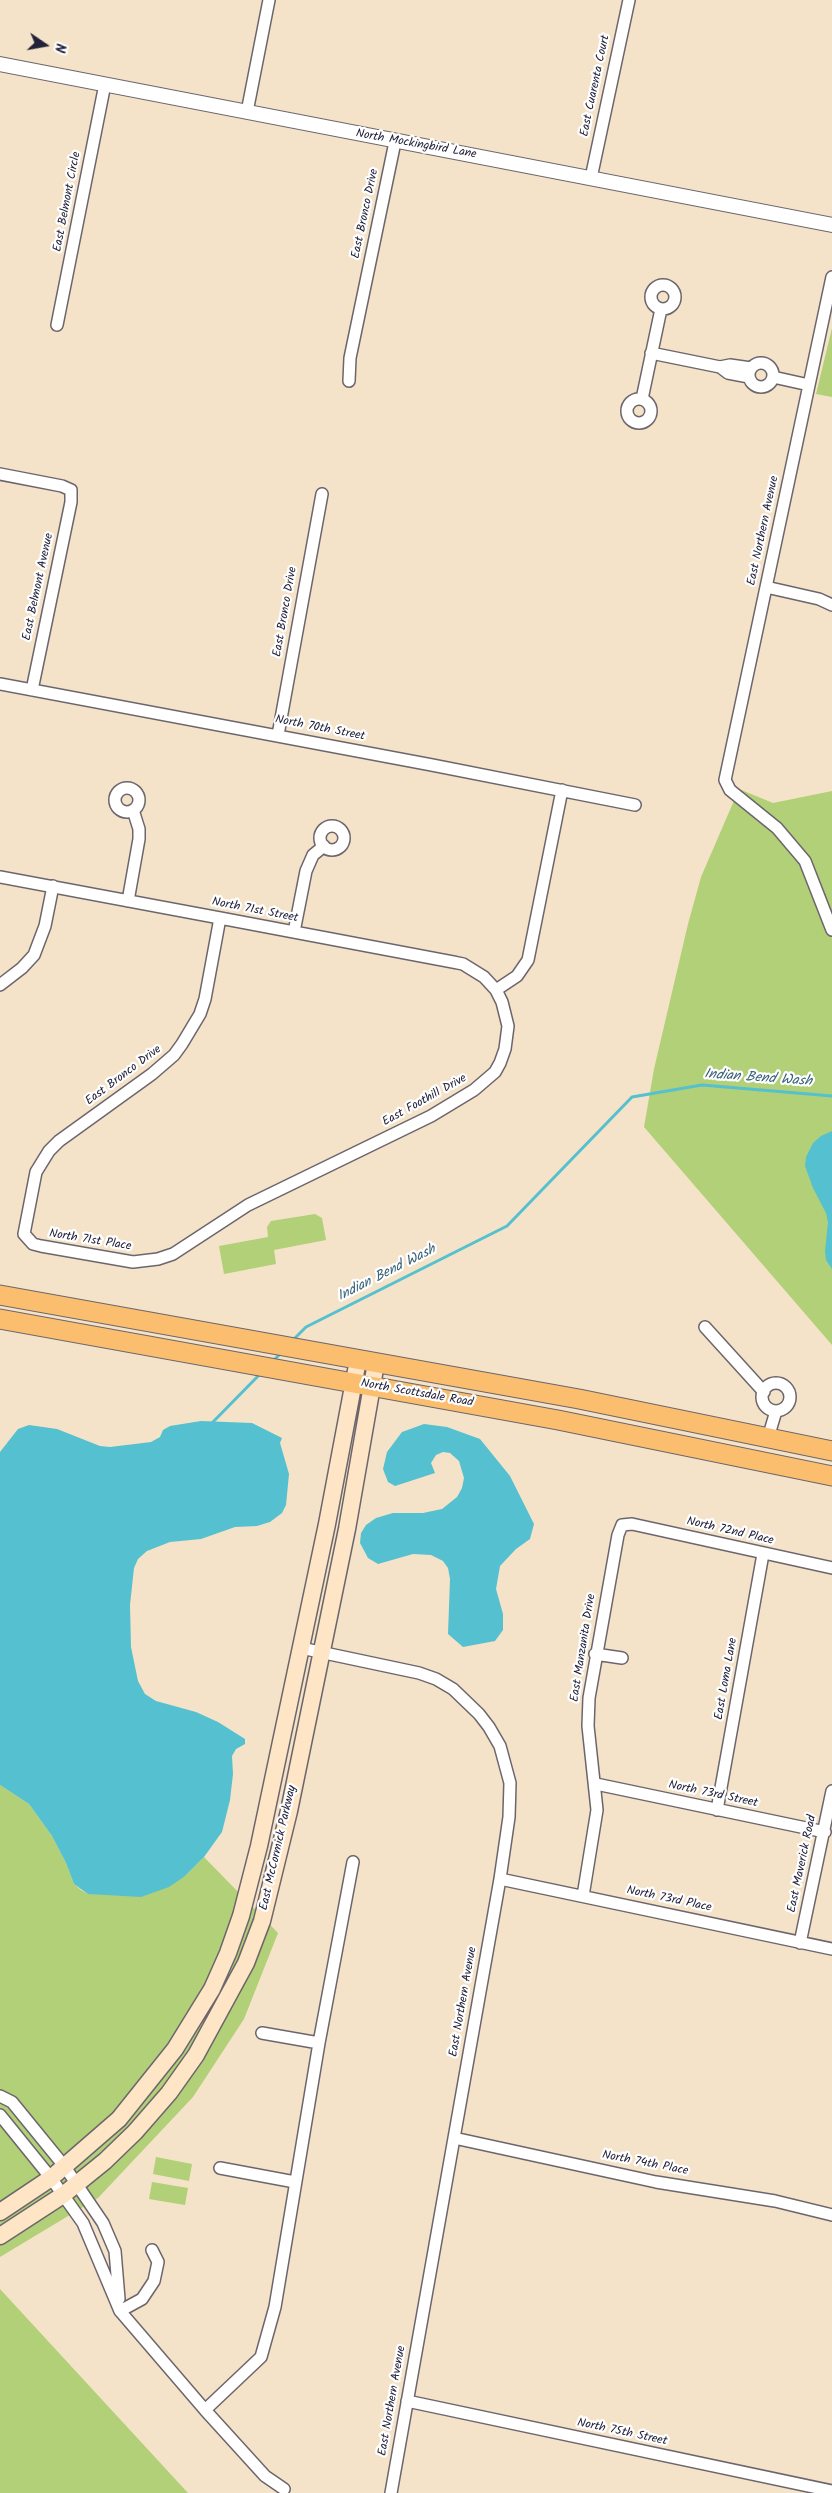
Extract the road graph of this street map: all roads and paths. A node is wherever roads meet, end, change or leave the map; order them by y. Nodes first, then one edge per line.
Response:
1 (270, 0) edge
2 (629, 0) edge
3 (0, 64) edge
4 (105, 84) junction
5 (247, 112) junction
6 (395, 142) junction
7 (591, 178) junction
8 (832, 225) edge
9 (832, 277) edge
10 (661, 309) dead end
11 (57, 325) dead end
12 (652, 353) junction
13 (750, 372) junction
14 (773, 377) junction
15 (348, 381) dead end
16 (809, 385) junction
17 (642, 400) dead end
18 (0, 474) edge
19 (322, 494) dead end
20 (766, 587) junction
21 (832, 598) edge
22 (819, 599) junction
23 (832, 605) edge
24 (0, 684) edge
25 (32, 690) junction
26 (278, 735) junction
27 (562, 790) junction
28 (635, 805) dead end
29 (133, 810) dead end
30 (324, 846) dead end
31 (0, 876) edge
32 (53, 886) junction
33 (128, 901) junction
34 (220, 918) junction
35 (832, 930) edge
36 (294, 932) junction
37 (0, 985) edge
38 (496, 990) junction
39 (28, 1239) joint
40 (149, 1261) joint
41 (0, 1295) edge
42 (0, 1319) edge
43 (705, 1327) dead end
44 (362, 1361) junction
45 (363, 1385) junction
46 (764, 1392) junction
47 (776, 1411) junction
48 (768, 1438) junction
49 (681, 1443) junction
50 (832, 1451) edge
51 (832, 1471) edge
52 (832, 1476) edge
53 (622, 1525) joint
54 (763, 1554) junction
55 (832, 1568) edge
56 (301, 1648) junction
57 (321, 1652) junction
58 (595, 1654) junction
59 (622, 1658) dead end
60 (596, 1784) junction
61 (832, 1791) edge
62 (717, 1810) junction
63 (825, 1832) junction
64 (353, 1862) dead end
65 (500, 1879) junction
66 (583, 1896) junction
67 (800, 1943) junction
68 (832, 1949) edge
69 (212, 1989) junction
70 (228, 2000) junction
71 (262, 2033) dead end
72 (319, 2043) junction
73 (0, 2096) edge
74 (0, 2116) edge
75 (454, 2138) junction
76 (65, 2167) junction
77 (220, 2168) dead end
78 (51, 2178) junction
79 (295, 2182) junction
80 (77, 2184) junction
81 (63, 2195) junction
82 (0, 2212) edge
83 (832, 2215) edge
84 (0, 2236) edge
85 (152, 2250) dead end
86 (120, 2311) junction
87 (407, 2401) junction
88 (205, 2410) junction
89 (284, 2488) dead end
90 (832, 2491) edge
91 (391, 2493) edge

1 - 5 street
2 - 7 street, East Cuarenta Court
3 - 4 street, North Mockingbird Lane
4 - 5 street, North Mockingbird Lane
4 - 11 street, East Belmont Circle
5 - 6 street, North Mockingbird Lane
6 - 7 street, North Mockingbird Lane
6 - 15 street, East Bronco Drive
7 - 8 street, North Mockingbird Lane
9 - 16 street, East Northern Avenue
10 - 12 street
12 - 13 street
12 - 17 street
13 - 14 street
13 - 14 street
14 - 16 street
16 - 20 street, East Northern Avenue
18 - 25 street, East Belmont Avenue
19 - 26 street, East Bronco Drive
20 - 22 street
20 - 35 street, East Northern Avenue
21 - 22 street
22 - 23 street
24 - 25 street, North 70th Street
25 - 26 street, North 70th Street
26 - 27 street, North 70th Street
27 - 28 street, North 70th Street
27 - 38 street
29 - 33 street
30 - 36 street
31 - 32 street, North 71st Street
32 - 33 street, North 71st Street
32 - 37 street
33 - 34 street, North 71st Street
34 - 36 street, North 71st Street
34 - 39 street, East Bronco Drive
36 - 38 street, North 71st Street
38 - 40 street, East Foothill Drive
39 - 40 street, North 71st Place
41 - 44 main road, North Scottsdale Road
42 - 45 main road, North Scottsdale Road
43 - 46 street
44 - 45 main road, East McCormick Parkway
44 - 48 main road, North Scottsdale Road
45 - 49 main road, North Scottsdale Road
45 - 56 main road, East McCormick Parkway
45 - 57 main road, East McCormick Parkway
46 - 47 street
46 - 47 street
47 - 48 street
48 - 49 main road
48 - 50 main road, North Scottsdale Road
48 - 51 main road
49 - 52 main road, North Scottsdale Road
53 - 54 street, North 72nd Place
53 - 58 street, East Manzanita Drive
54 - 55 street, North 72nd Place
54 - 62 street, East Loma Lane
56 - 57 street, East Northern Avenue
56 - 69 main road, East McCormick Parkway
57 - 65 street, East Northern Avenue
57 - 70 main road, East McCormick Parkway
58 - 59 street
58 - 60 street, East Manzanita Drive
60 - 62 street, North 73rd Street
60 - 66 street, East Manzanita Drive
61 - 63 street, East Maverick Road
62 - 63 street, North 73rd Street
63 - 67 street, East Maverick Road
64 - 72 street
65 - 66 street, North 73rd Place
65 - 75 street, East Northern Avenue
66 - 67 street, North 73rd Place
67 - 68 street, North 73rd Place
69 - 70 main road
69 - 76 main road, East McCormick Parkway
70 - 80 main road, East McCormick Parkway
71 - 72 street
72 - 79 street
73 - 76 street
74 - 78 street
75 - 83 street, North 74th Place
75 - 87 street, East Northern Avenue
76 - 78 main road, East McCormick Parkway
76 - 80 street
77 - 79 street
78 - 81 street
78 - 82 main road, East McCormick Parkway
79 - 88 street
80 - 81 main road, East McCormick Parkway
80 - 86 street
81 - 84 main road, East McCormick Parkway
81 - 86 street
85 - 86 street
86 - 88 street
87 - 90 street, North 75th Street
87 - 91 street, East Northern Avenue
88 - 89 street

